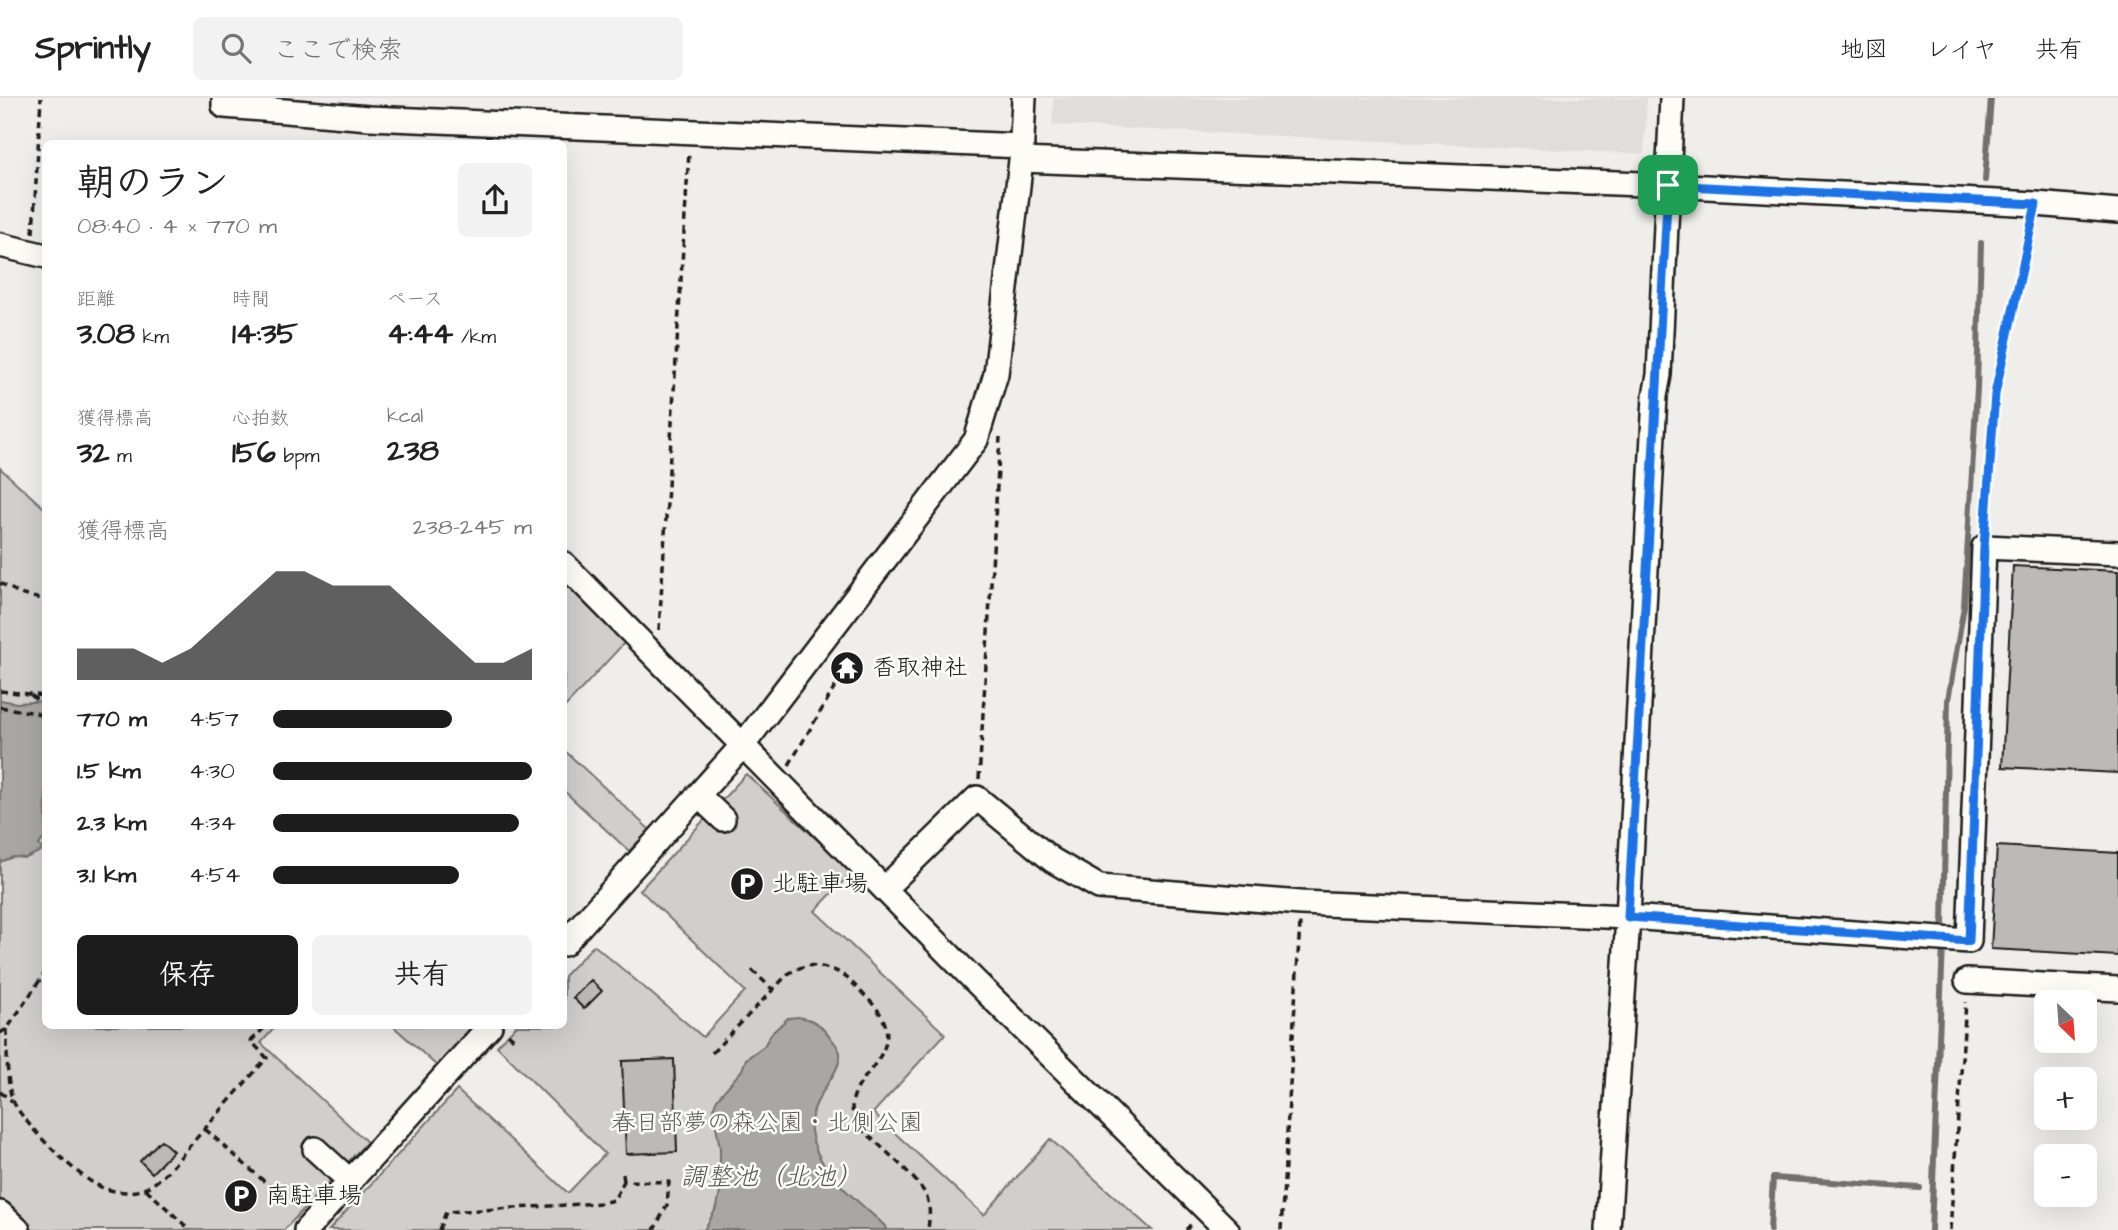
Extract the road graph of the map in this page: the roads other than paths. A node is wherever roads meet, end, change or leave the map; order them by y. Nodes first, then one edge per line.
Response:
1 (224, 98) edge
2 (1024, 98) edge
3 (1672, 98) edge
4 (1021, 153) junction
5 (1668, 185) junction
6 (2118, 211) edge
7 (0, 245) edge
8 (38, 255) edge
9 (2118, 553) edge
10 (567, 567) edge
11 (743, 745) junction
12 (698, 795) junction
13 (723, 819) dead end
14 (886, 888) junction
15 (1628, 917) junction
16 (567, 941) edge
17 (1967, 981) road end
18 (2118, 989) edge
19 (487, 1029) edge
20 (315, 1149) dead end
21 (350, 1181) junction
22 (0, 1213) edge
23 (18, 1230) edge
24 (306, 1230) edge
25 (1227, 1230) edge
26 (1608, 1230) edge

1 - 4 street
2 - 4 street
3 - 5 street
4 - 5 street
4 - 11 street
5 - 6 street
5 - 15 street
7 - 8 street
9 - 15 street
10 - 11 street
11 - 12 street
11 - 14 street
12 - 13 street
12 - 16 street
14 - 15 street
14 - 25 street
15 - 26 street
17 - 18 street
19 - 21 street
20 - 21 street
21 - 24 street
22 - 23 street

